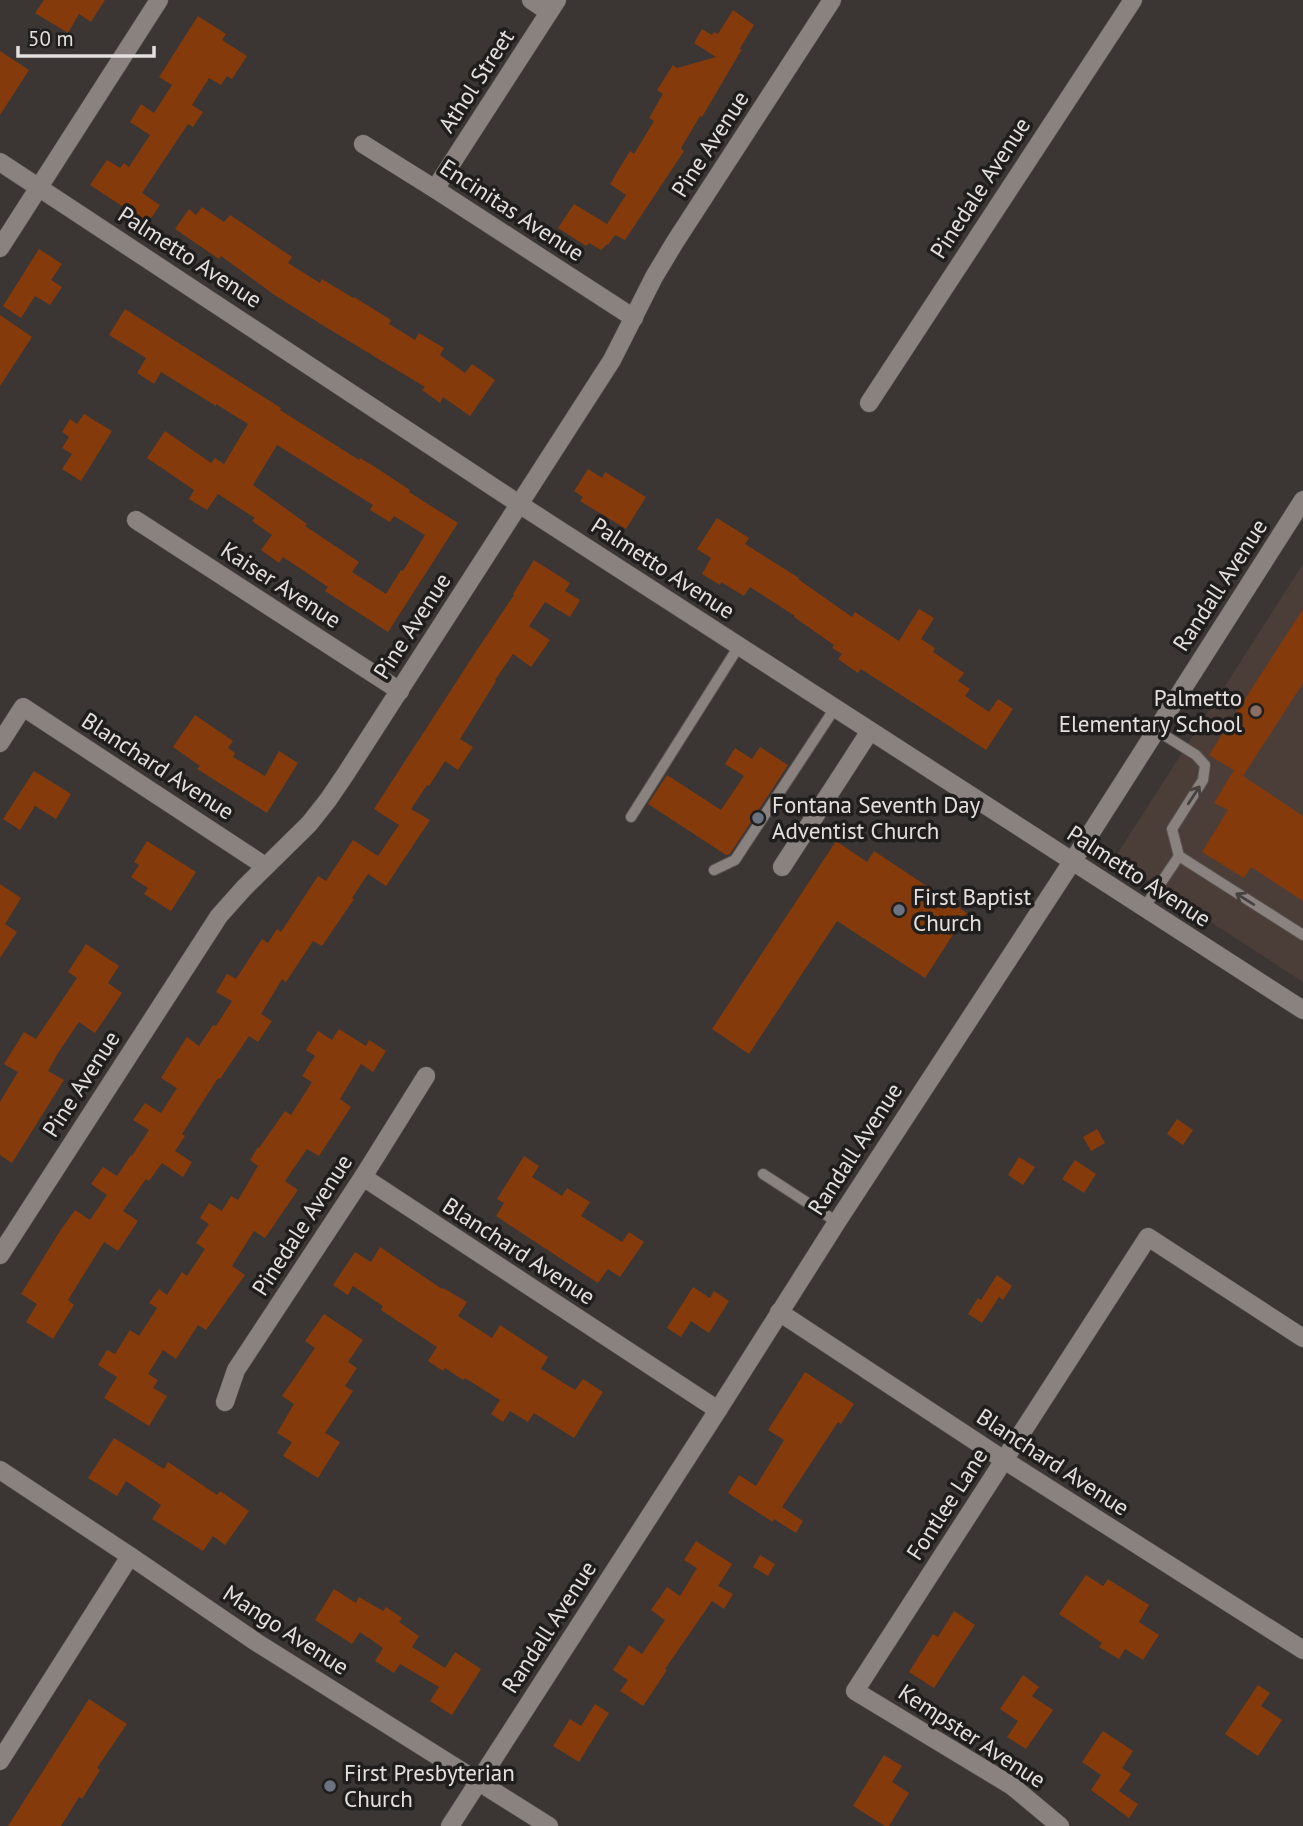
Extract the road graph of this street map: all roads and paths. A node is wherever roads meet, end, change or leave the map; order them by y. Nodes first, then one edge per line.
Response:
1 (159, 0) edge
2 (531, 0) edge
3 (832, 0) edge
4 (1133, 0) edge
5 (553, 6) edge
6 (363, 144) dead end
7 (0, 162) edge
8 (40, 187) junction
9 (435, 189) junction
10 (0, 248) edge
11 (634, 318) junction
12 (869, 403) dead end
13 (1303, 500) edge
14 (519, 504) junction
15 (136, 520) dead end
16 (739, 646) junction
17 (400, 691) junction
18 (835, 708) junction
19 (1156, 730) junction
20 (870, 731) junction
21 (0, 743) edge
22 (631, 817) dead end
23 (1179, 856) junction
24 (1072, 861) junction
25 (265, 866) junction
26 (782, 867) dead end
27 (714, 870) dead end
28 (1144, 908) junction
29 (1303, 935) edge
30 (1303, 1010) edge
31 (426, 1076) dead end
32 (763, 1174) dead end
33 (363, 1177) junction
34 (837, 1222) junction
35 (0, 1255) edge
36 (779, 1312) junction
37 (1303, 1338) edge
38 (225, 1402) dead end
39 (718, 1410) junction
40 (1004, 1460) junction
41 (0, 1471) edge
42 (130, 1556) junction
43 (1303, 1650) edge
44 (855, 1691) joint
45 (0, 1761) edge
46 (479, 1781) junction
47 (450, 1826) edge
48 (549, 1826) edge
49 (1060, 1826) edge

1 - 8 street
2 - 5 street
3 - 11 street, Pine Avenue
4 - 12 street, Pinedale Avenue
5 - 9 street, Athol Street
6 - 9 street, Encinitas Avenue
7 - 8 street, Palmetto Avenue
8 - 10 street
8 - 14 street, Palmetto Avenue
9 - 11 street, Encinitas Avenue
11 - 14 street, Pine Avenue
13 - 19 street, Randall Avenue
14 - 16 street, Palmetto Avenue
14 - 17 street, Pine Avenue
15 - 17 street, Kaiser Avenue
16 - 18 street, Palmetto Avenue
16 - 22 lane
17 - 25 street, Pine Avenue
18 - 20 street, Palmetto Avenue
18 - 27 lane
23 -> 19 lane
19 - 24 street, Randall Avenue
20 - 24 street, Palmetto Avenue
20 - 26 street
21 - 25 street, Blanchard Avenue
23 - 28 lane
29 -> 23 lane
24 - 28 street, Palmetto Avenue
24 - 34 street, Randall Avenue
25 - 35 street, Pine Avenue
28 - 30 street, Palmetto Avenue
31 - 33 street, Pinedale Avenue
32 - 34 lane
33 - 38 street, Pinedale Avenue
33 - 39 street, Blanchard Avenue
34 - 36 street, Randall Avenue
36 - 39 street, Randall Avenue
36 - 40 street, Blanchard Avenue
37 - 40 street, Fontlee Lane
39 - 46 street, Randall Avenue
40 - 43 street, Blanchard Avenue
40 - 44 street, Fontlee Lane
41 - 42 street, Mango Avenue
42 - 45 street
42 - 46 street, Mango Avenue
44 - 49 street, Kempster Avenue
46 - 47 street, Randall Avenue
46 - 48 street, Mango Avenue

